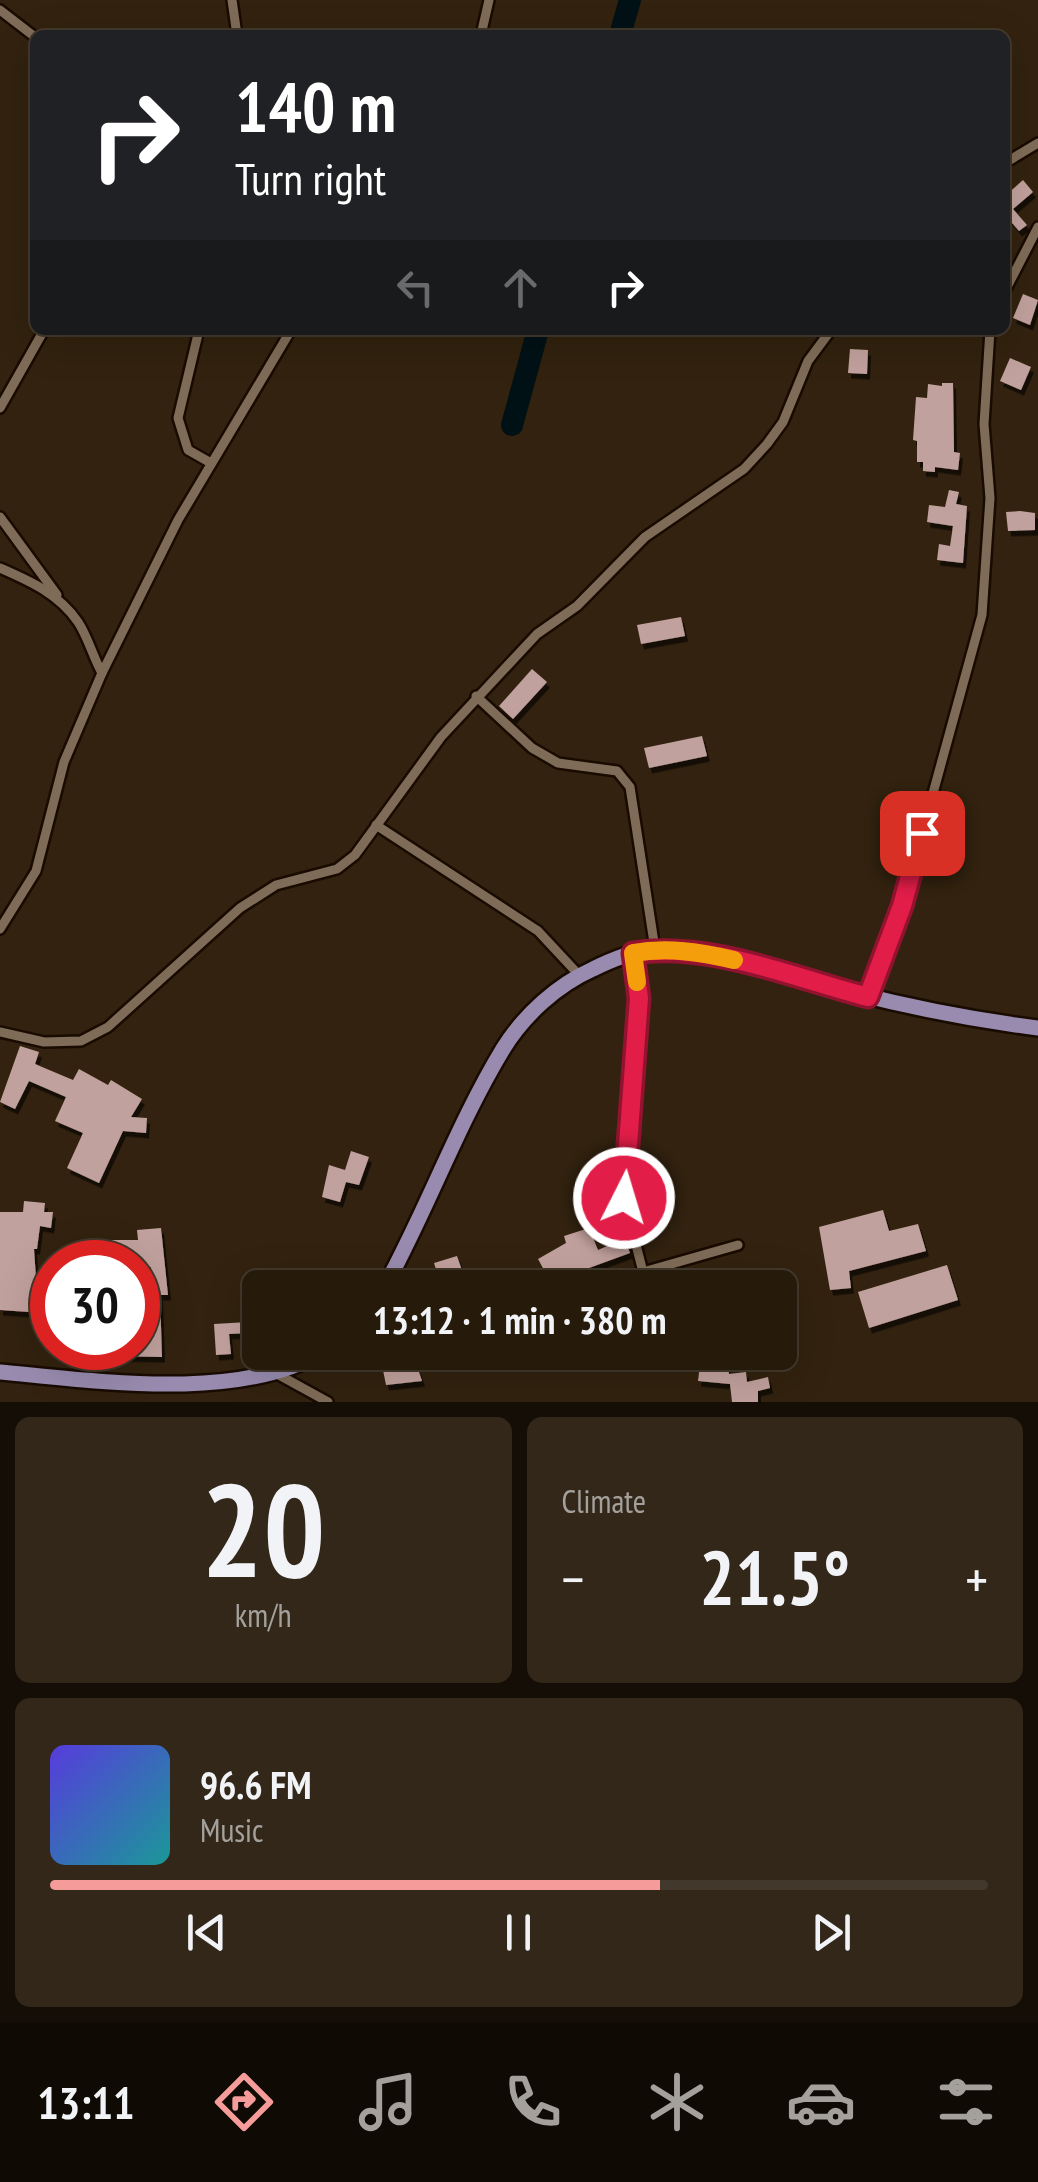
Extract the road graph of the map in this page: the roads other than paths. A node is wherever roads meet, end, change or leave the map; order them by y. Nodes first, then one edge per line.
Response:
1 (232, 0) edge
2 (488, 0) edge
3 (0, 10) edge
4 (236, 30) edge
5 (481, 30) edge
6 (30, 33) edge
7 (1038, 143) edge
8 (1010, 160) edge
9 (1038, 226) edge
10 (1010, 281) edge
11 (41, 335) edge
12 (199, 335) edge
13 (289, 335) edge
14 (827, 335) edge
15 (990, 335) edge
16 (0, 408) edge
17 (211, 463) junction
18 (0, 516) edge
19 (0, 568) edge
20 (63, 604) junction
21 (102, 673) junction
22 (476, 696) junction
23 (376, 825) junction
24 (0, 929) edge
25 (655, 949) junction
26 (633, 953) junction
27 (578, 975) junction
28 (868, 997) junction
29 (1038, 1028) edge
30 (0, 1032) edge
31 (738, 1246) dead end
32 (392, 1270) edge
33 (642, 1270) edge
34 (650, 1270) edge
35 (288, 1370) edge
36 (0, 1372) edge
37 (280, 1374) junction
38 (328, 1402) edge

1 - 4 street
2 - 5 street
3 - 6 street
7 - 8 street
9 - 10 street
11 - 16 street
12 - 17 street
13 - 17 street
14 - 22 street
15 - 28 street
17 - 21 street
18 - 20 street
19 - 20 street
20 - 21 street
21 - 24 street
22 - 23 street
22 - 25 street
23 - 27 street
23 - 30 street
25 - 26 main road
25 - 28 main road
26 - 27 main road
26 - 33 street
27 - 32 main road
28 - 29 main road
31 - 34 street
35 - 37 main road
36 - 37 main road
37 - 38 street

